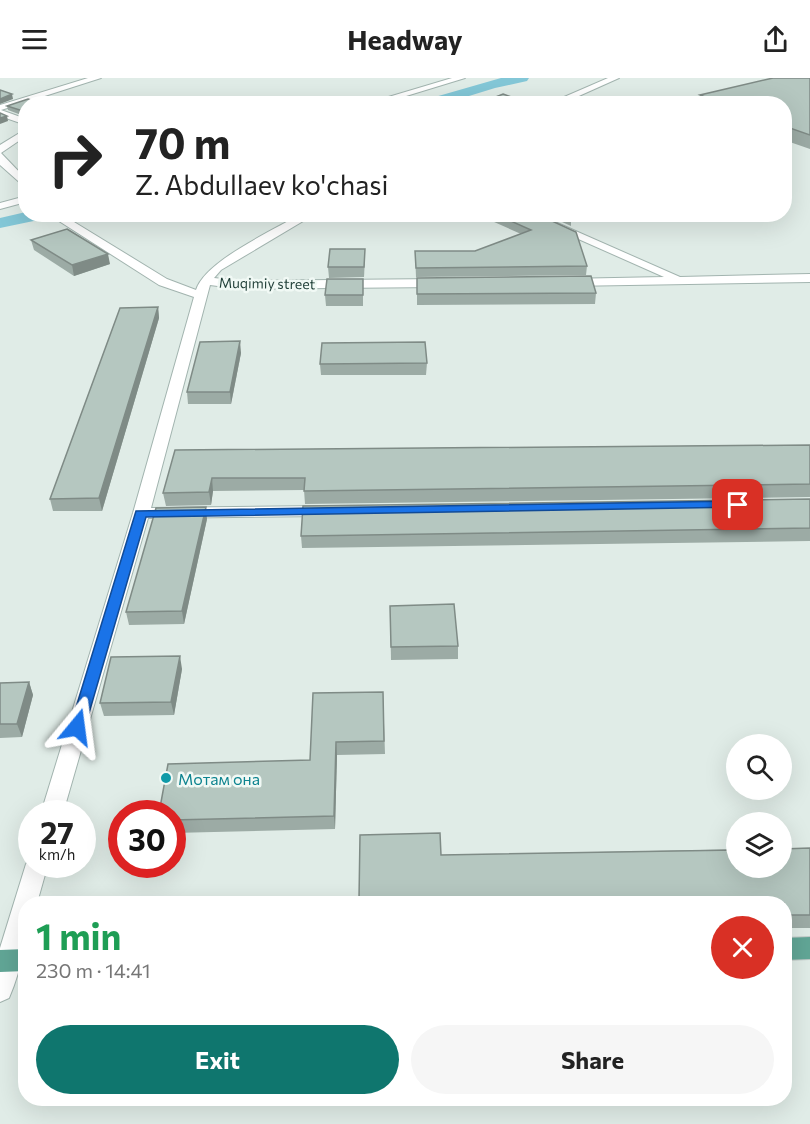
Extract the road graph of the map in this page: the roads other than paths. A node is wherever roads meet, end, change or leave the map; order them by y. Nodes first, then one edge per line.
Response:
1 (97, 78) edge
2 (461, 78) edge
3 (615, 78) edge
4 (39, 96) edge
5 (397, 96) edge
6 (571, 96) edge
7 (18, 102) edge
8 (0, 108) edge
9 (0, 113) edge
10 (18, 119) edge
11 (18, 137) edge
12 (0, 151) edge
13 (0, 156) edge
14 (18, 177) edge
15 (18, 201) edge
16 (0, 206) edge
17 (66, 222) edge
18 (296, 222) edge
19 (546, 222) edge
20 (810, 278) edge
21 (681, 280) junction
22 (562, 282) edge
23 (455, 283) edge
24 (203, 289) junction
25 (344, 510) edge
26 (141, 513) junction
27 (56, 800) edge
28 (33, 878) edge
29 (28, 896) edge
30 (18, 934) edge
31 (810, 948) edge
32 (792, 949) edge
33 (11, 960) edge
34 (0, 990) edge

1 - 4 street
2 - 5 street
3 - 6 street
7 - 8 street
9 - 10 street
11 - 12 street
13 - 14 street
15 - 16 street
17 - 24 street
18 - 24 street
19 - 21 street
20 - 21 street
21 - 22 street
23 - 24 street, Muqimiy street
24 - 26 street, Muqimiy street
25 - 26 street
26 - 27 street, Muqimiy street
28 - 29 street
30 - 33 street
31 - 32 main road
33 - 34 street

